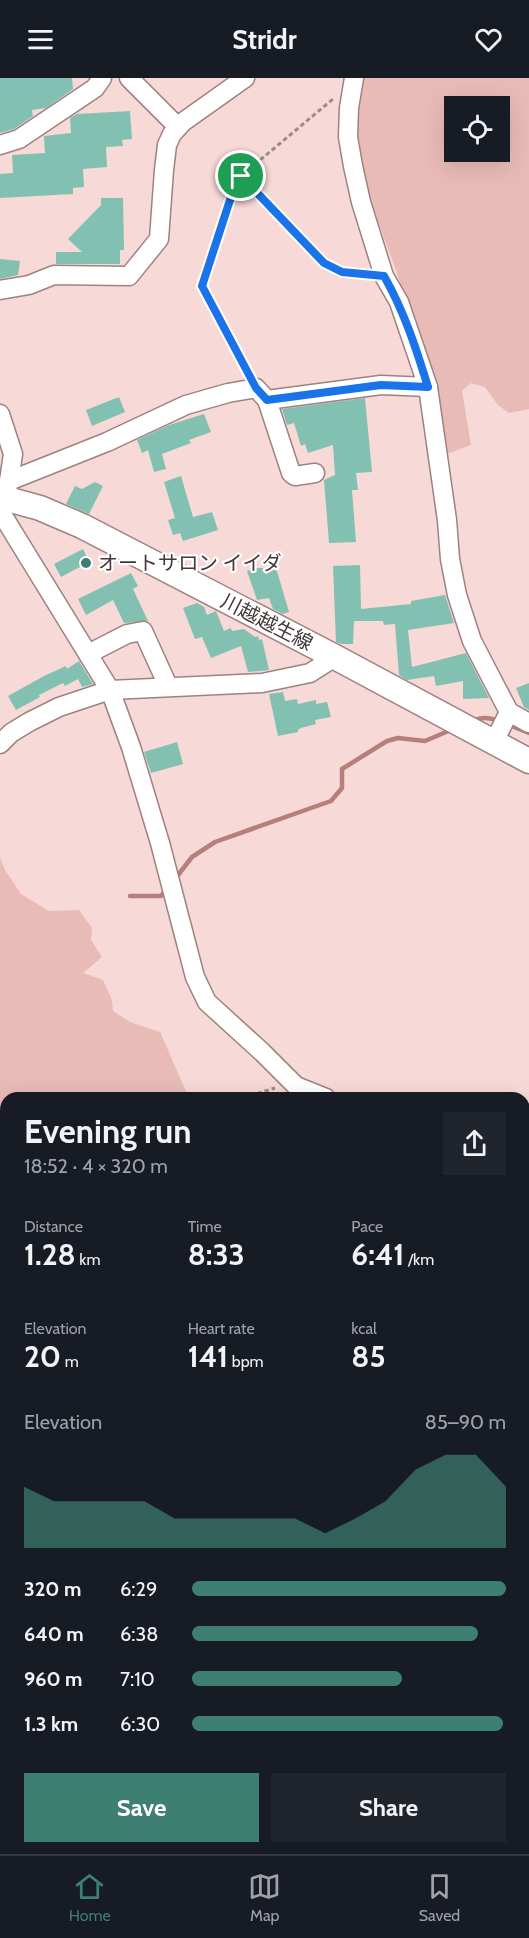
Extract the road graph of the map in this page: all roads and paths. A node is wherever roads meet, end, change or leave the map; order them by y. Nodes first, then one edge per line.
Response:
1 (102, 78) edge
2 (129, 78) edge
3 (245, 78) edge
4 (354, 80) edge
5 (178, 127) junction
6 (0, 146) edge
7 (241, 176) junction
8 (384, 276) junction
9 (0, 290) edge
10 (428, 387) junction
11 (262, 394) junction
12 (0, 414) edge
13 (315, 472) dead end
14 (3, 497) edge
15 (88, 654) junction
16 (335, 657) junction
17 (168, 686) junction
18 (110, 690) junction
19 (509, 712) junction
20 (529, 723) edge
21 (494, 742) junction
22 (0, 744) edge
23 (529, 761) edge
24 (296, 1086) junction
25 (261, 1092) edge
26 (311, 1092) edge

1 - 6 street
2 - 5 street
3 - 5 street
4 - 7 path
4 - 8 street
5 - 9 street
7 - 8 path
7 - 11 path
8 - 10 street
10 - 11 street
10 - 19 street
11 - 13 street
11 - 14 street
12 - 14 street
14 - 15 street
14 - 16 main road, 川越越生線
15 - 17 street
15 - 18 street
16 - 17 street
16 - 21 main road, 川越越生線
17 - 18 street
18 - 22 street
18 - 24 street
19 - 20 street
19 - 21 street
21 - 23 main road, 川越越生線
24 - 25 path
24 - 26 street

